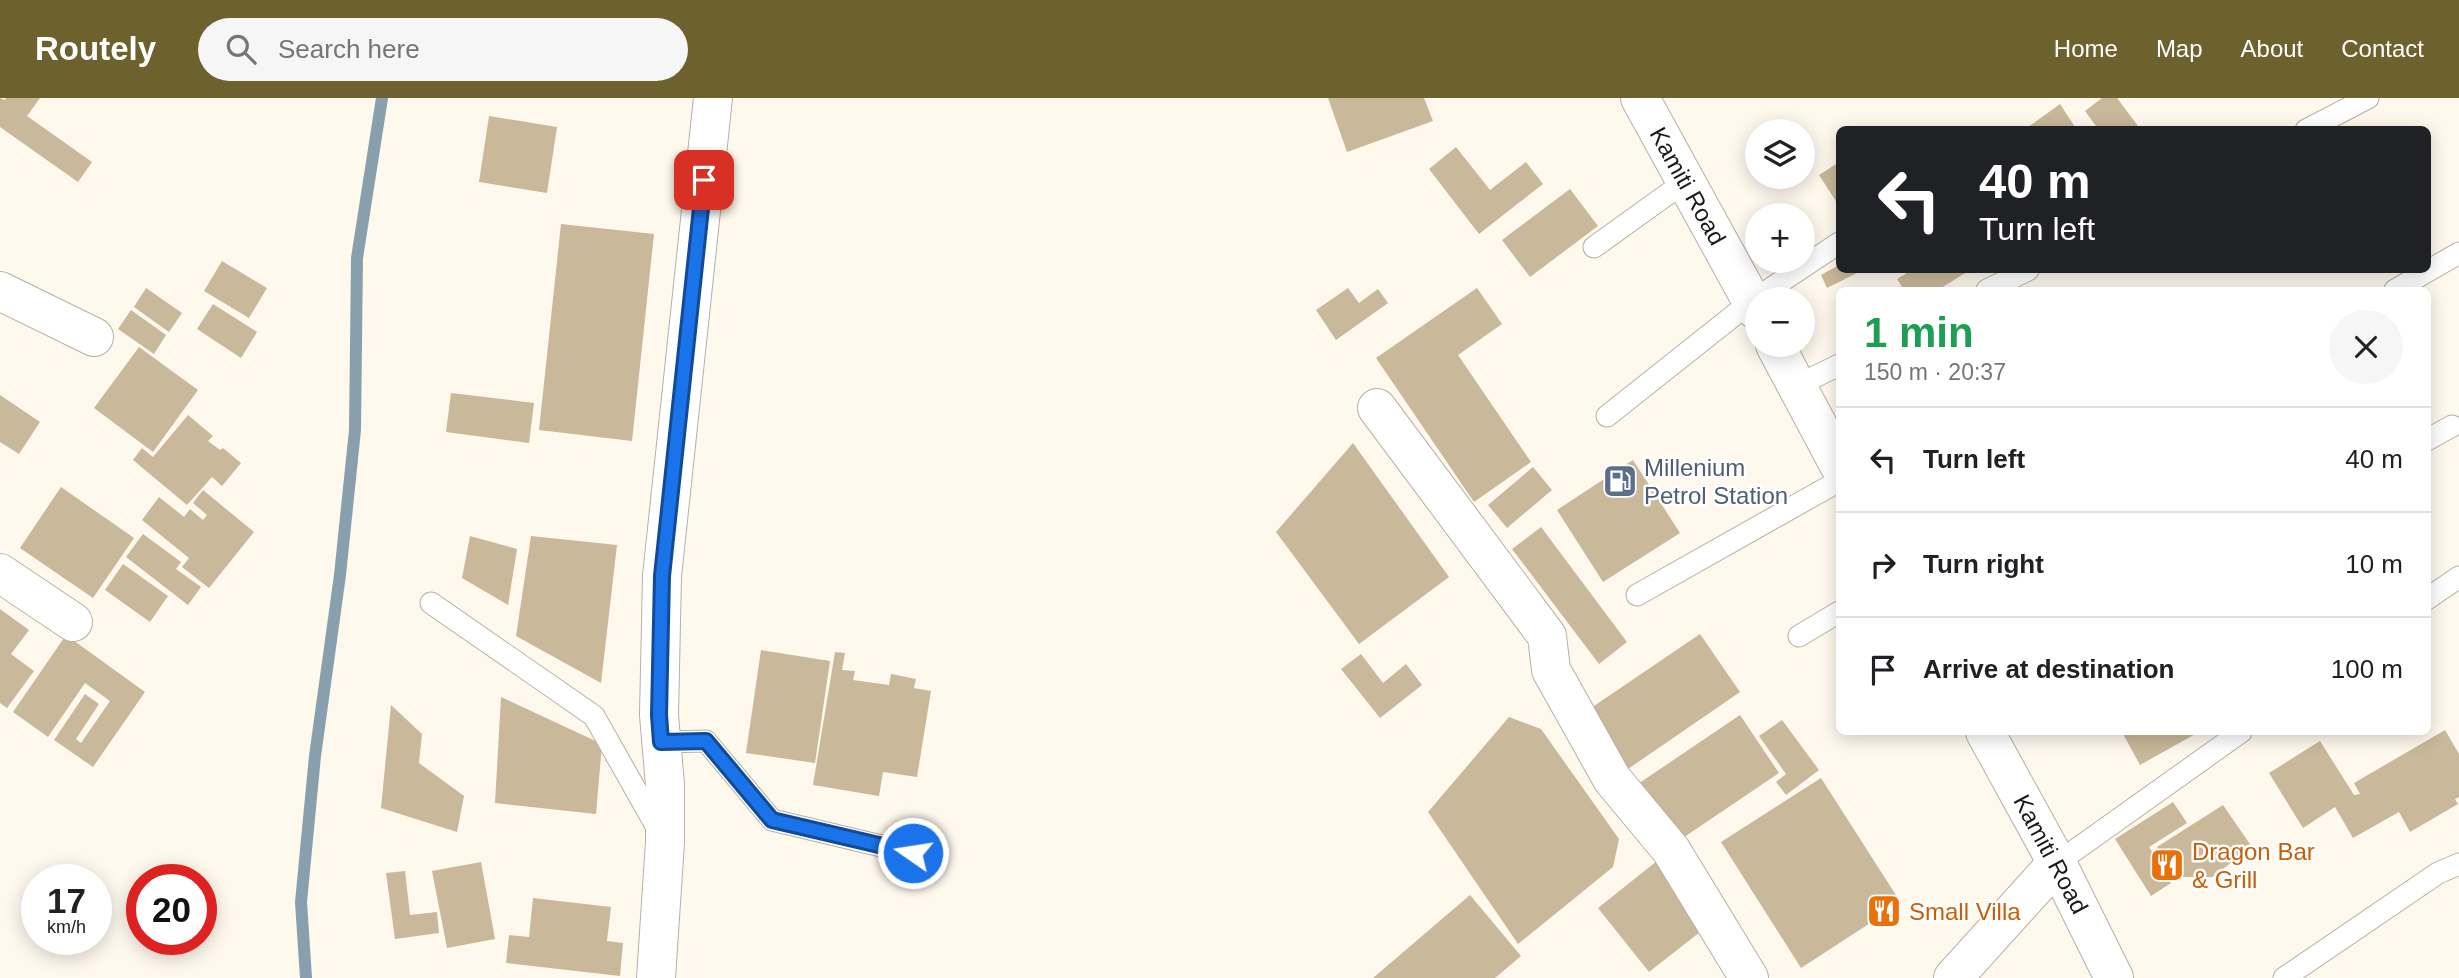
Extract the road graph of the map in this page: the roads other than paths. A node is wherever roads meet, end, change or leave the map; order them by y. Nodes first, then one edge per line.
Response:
1 (713, 98) edge
2 (1640, 98) edge
3 (2368, 98) edge
4 (2314, 126) edge
5 (1686, 181) junction
6 (1836, 245) edge
7 (1594, 247) dead end
8 (2459, 253) edge
9 (2431, 269) edge
10 (2022, 273) edge
11 (2424, 273) edge
12 (1780, 287) edge
13 (1993, 287) edge
14 (2400, 287) edge
15 (1745, 289) edge
16 (0, 291) edge
17 (1745, 313) edge
18 (94, 337) dead end
19 (1781, 357) edge
20 (1836, 366) edge
21 (1796, 386) junction
22 (1377, 408) dead end
23 (1608, 416) dead end
24 (2452, 426) dead end
25 (2431, 438) edge
26 (1836, 459) edge
27 (1836, 483) edge
28 (0, 573) edge
29 (2459, 576) edge
30 (1637, 595) dead end
31 (2431, 596) edge
32 (431, 603) dead end
33 (1836, 614) edge
34 (73, 622) dead end
35 (1799, 636) dead end
36 (1987, 735) edge
37 (2237, 735) edge
38 (661, 742) junction
39 (665, 842) junction
40 (936, 859) dead end
41 (2057, 863) junction
42 (2459, 864) edge
43 (656, 978) edge
44 (1749, 978) edge
45 (1954, 978) edge
46 (2114, 978) edge
47 (2284, 978) edge

1 - 38 street
2 - 5 street, Kamiti Road
3 - 4 lane
5 - 7 lane
5 - 15 street, Kamiti Road
6 - 12 lane
8 - 9 lane
10 - 13 lane
11 - 14 lane
16 - 18 street
17 - 23 lane
19 - 21 street
20 - 21 lane
21 - 26 street
22 - 44 street
24 - 25 lane
27 - 30 lane
28 - 34 street
29 - 31 lane
32 - 39 lane
33 - 35 lane
36 - 41 street, Kamiti Road
37 - 41 lane
38 - 39 street
38 - 40 lane
39 - 43 street
41 - 45 street
41 - 46 street, Kamiti Road
42 - 47 lane

